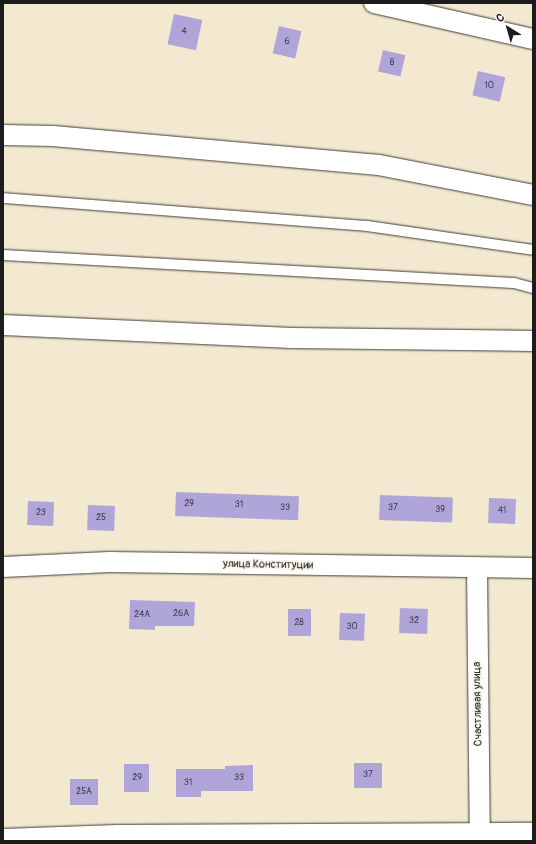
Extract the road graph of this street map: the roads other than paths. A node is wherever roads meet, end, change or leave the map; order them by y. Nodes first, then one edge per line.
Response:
1 (374, 3) edge
2 (533, 39) edge
3 (3, 135) edge
4 (533, 195) edge
5 (3, 198) edge
6 (533, 250) edge
7 (3, 255) edge
8 (533, 288) edge
9 (3, 325) edge
10 (533, 341) edge
11 (3, 567) edge
12 (477, 568) junction
13 (533, 568) edge
14 (533, 833) edge
15 (480, 837) edge
16 (3, 839) edge

1 - 2 street
3 - 4 street
5 - 6 lane
7 - 8 lane
9 - 10 street
11 - 12 street, улица Конституции
12 - 13 street, улица Конституции
12 - 15 street, Счастливая улица
14 - 15 street
15 - 16 street

